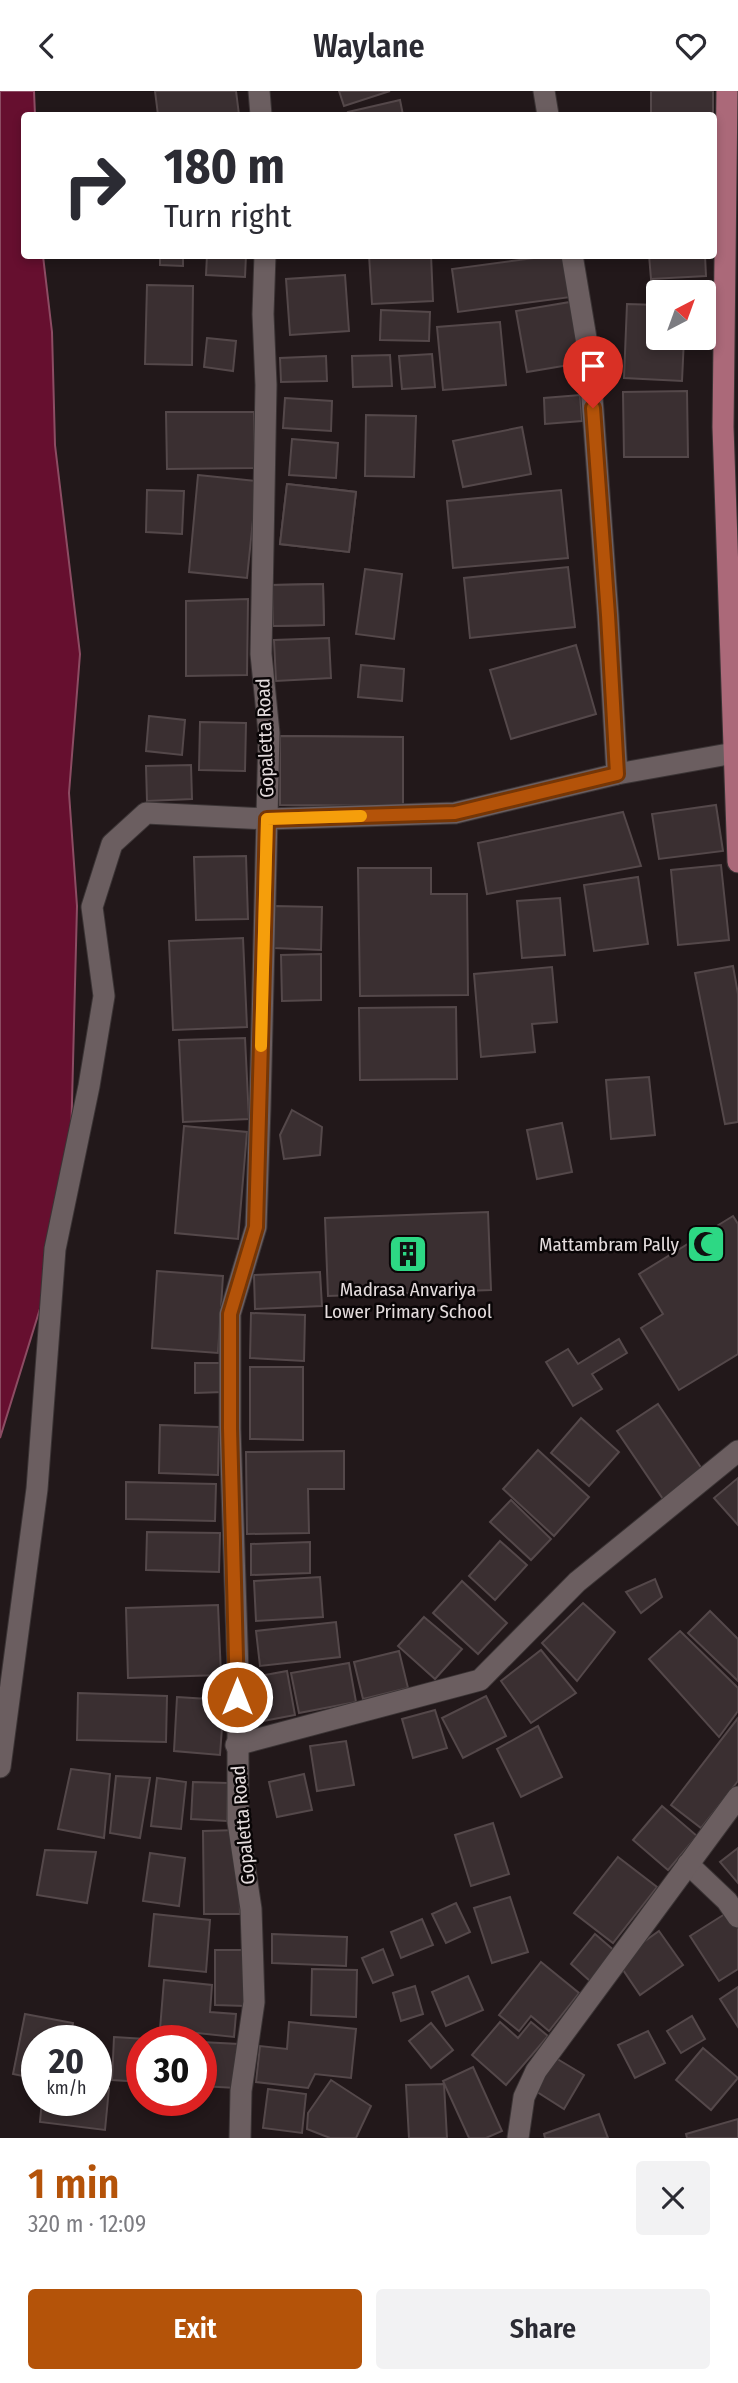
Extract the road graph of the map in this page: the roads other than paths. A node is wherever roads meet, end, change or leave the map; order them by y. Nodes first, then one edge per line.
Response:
1 (259, 91) edge
2 (544, 91) edge
3 (731, 94) edge
4 (261, 112) edge
5 (548, 112) edge
6 (265, 259) edge
7 (573, 259) edge
8 (734, 753) junction
9 (617, 774) junction
10 (267, 819) junction
11 (738, 862) edge
12 (738, 1451) edge
13 (236, 1745) junction
14 (0, 1767) edge
15 (738, 1797) edge
16 (688, 1864) junction
17 (738, 1917) edge
18 (240, 2138) edge
19 (518, 2138) edge

1 - 4 street
2 - 5 street
3 - 8 main road
6 - 10 street, Gopaletta Road
7 - 9 street
8 - 9 street
8 - 11 main road
9 - 10 street
10 - 13 street, Gopaletta Road
10 - 14 street
12 - 13 street
13 - 18 street, Gopaletta Road
15 - 16 street
16 - 17 street
16 - 19 street

